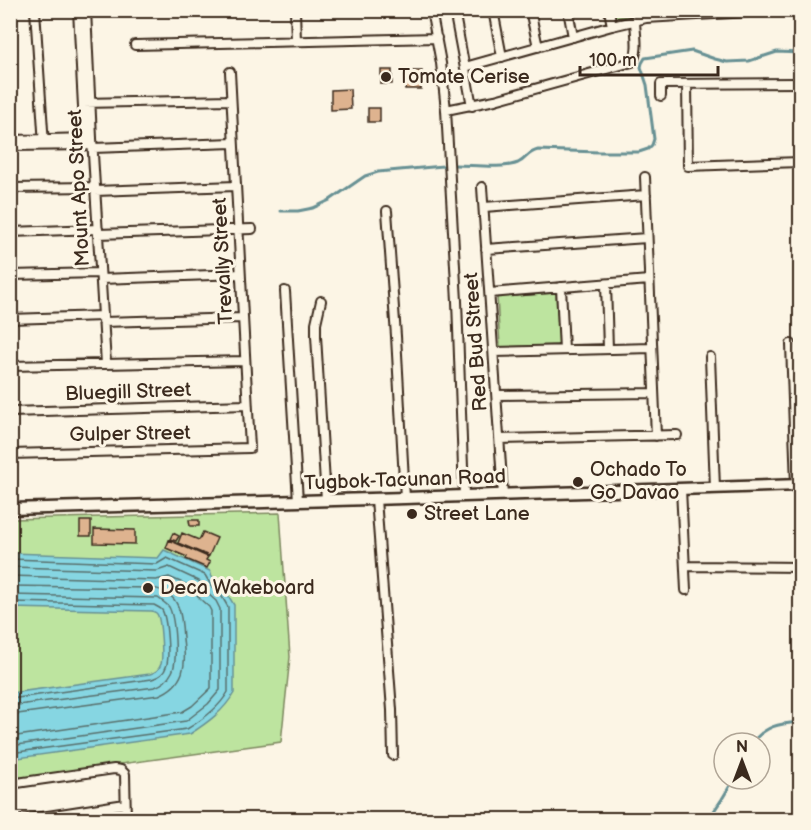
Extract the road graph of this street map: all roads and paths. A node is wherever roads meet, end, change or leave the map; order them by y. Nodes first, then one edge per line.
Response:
1 (35, 10) edge
2 (78, 10) edge
3 (86, 10) edge
4 (295, 10) edge
5 (432, 10) edge
6 (454, 10) edge
7 (493, 10) edge
8 (530, 10) edge
9 (568, 10) edge
10 (609, 10) edge
11 (784, 10) edge
12 (741, 11) edge
13 (777, 11) edge
14 (703, 12) edge
15 (665, 13) edge
16 (634, 20) junction
17 (612, 26) junction
18 (573, 37) junction
19 (437, 38) junction
20 (297, 41) junction
21 (135, 45) dead end
22 (538, 47) junction
23 (502, 57) junction
24 (465, 67) junction
25 (230, 72) dead end
26 (801, 83) edge
27 (687, 84) junction
28 (661, 96) dead end
29 (231, 100) junction
30 (87, 103) junction
31 (472, 106) junction
32 (446, 110) junction
33 (10, 140) edge
34 (44, 142) junction
35 (89, 143) junction
36 (233, 143) junction
37 (10, 146) edge
38 (801, 162) edge
39 (645, 177) dead end
40 (236, 186) junction
41 (482, 187) dead end
42 (10, 188) edge
43 (95, 189) junction
44 (645, 195) junction
45 (484, 207) junction
46 (387, 211) dead end
47 (238, 229) junction
48 (252, 229) dead end
49 (10, 232) edge
50 (98, 232) junction
51 (647, 238) junction
52 (486, 249) junction
53 (240, 274) junction
54 (10, 275) edge
55 (101, 276) junction
56 (649, 280) junction
57 (606, 284) junction
58 (561, 287) junction
59 (285, 291) dead end
60 (490, 293) junction
61 (321, 300) dead end
62 (243, 318) junction
63 (10, 319) edge
64 (103, 319) junction
65 (791, 344) dead end
66 (652, 348) junction
67 (608, 349) junction
68 (564, 350) junction
69 (494, 352) junction
70 (710, 357) dead end
71 (245, 362) junction
72 (106, 364) junction
73 (10, 366) edge
74 (654, 393) junction
75 (496, 395) junction
76 (247, 405) junction
77 (10, 412) edge
78 (677, 435) dead end
79 (656, 436) junction
80 (500, 439) junction
81 (250, 448) joint
82 (10, 454) edge
83 (798, 485) edge
84 (714, 488) junction
85 (681, 489) junction
86 (464, 495) junction
87 (503, 495) junction
88 (405, 498) junction
89 (376, 499) junction
90 (326, 500) junction
91 (298, 501) junction
92 (10, 509) edge
93 (686, 566) junction
94 (801, 567) edge
95 (686, 590) dead end
96 (393, 755) dead end
97 (10, 784) edge
98 (125, 804) junction
99 (22, 819) edge
100 (126, 819) edge

1 - 34 street
2 - 30 street, Mount Apo Street
3 - 30 street, Mount Apo Street
4 - 20 street
5 - 19 street
6 - 24 street
7 - 23 street
8 - 22 street
9 - 18 street
10 - 17 street
11 - 13 street
12 - 13 street
12 - 14 street
14 - 15 street
15 - 16 street
16 - 17 street
16 - 31 street
17 - 18 street
18 - 22 street
19 - 20 street
19 - 32 street
20 - 21 street
22 - 23 street
23 - 24 street
24 - 31 street
25 - 29 street, Trevally Street
26 - 27 street
27 - 28 street
27 - 38 street
29 - 30 street
29 - 36 street, Trevally Street
30 - 35 street, Mount Apo Street
31 - 32 street
32 - 86 street
33 - 34 street
34 - 35 street
34 - 37 street
35 - 36 street
35 - 43 street, Mount Apo Street
36 - 40 street, Trevally Street
39 - 44 street
40 - 43 street
40 - 47 street, Trevally Street
41 - 45 street, Red Bud Street
42 - 43 street
43 - 50 street, Mount Apo Street
44 - 45 street
44 - 51 street
45 - 52 street, Red Bud Street
46 - 88 street
47 - 48 street
47 - 50 street
47 - 53 street, Trevally Street
49 - 50 street
50 - 55 street, Mount Apo Street
51 - 52 street
51 - 56 street
52 - 60 street, Red Bud Street
53 - 55 street
53 - 62 street, Trevally Street
54 - 55 street
55 - 64 street, Mount Apo Street
56 - 57 street
56 - 66 street
57 - 58 street
57 - 67 street
58 - 60 street
58 - 68 street
59 - 91 street
60 - 69 street, Red Bud Street
61 - 90 street
62 - 64 street
62 - 71 street, Trevally Street
63 - 64 street
64 - 72 street, Mount Apo Street
65 - 83 street
66 - 67 street
66 - 74 street
67 - 68 street
68 - 69 street
69 - 75 street, Red Bud Street
70 - 84 street
71 - 72 street
71 - 76 street, Trevally Street
72 - 73 street
74 - 75 street
74 - 79 street
75 - 80 street, Red Bud Street
76 - 77 street, Bluegill Street
76 - 81 street, Trevally Street
78 - 79 street
79 - 80 street
80 - 87 street, Red Bud Street
81 - 82 street, Gulper Street
83 - 84 street, Tugbok-Tacunan Road
84 - 85 street, Tugbok-Tacunan Road
85 - 87 street, Tugbok-Tacunan Road
85 - 93 street
86 - 87 street, Tugbok-Tacunan Road
86 - 88 street, Tugbok-Tacunan Road
88 - 89 street, Tugbok-Tacunan Road
89 - 90 street, Tugbok-Tacunan Road
89 - 96 street
90 - 91 street, Tugbok-Tacunan Road
91 - 92 street, Tugbok-Tacunan Road
93 - 94 street
93 - 95 street
97 - 98 street
98 - 99 street
98 - 100 street

